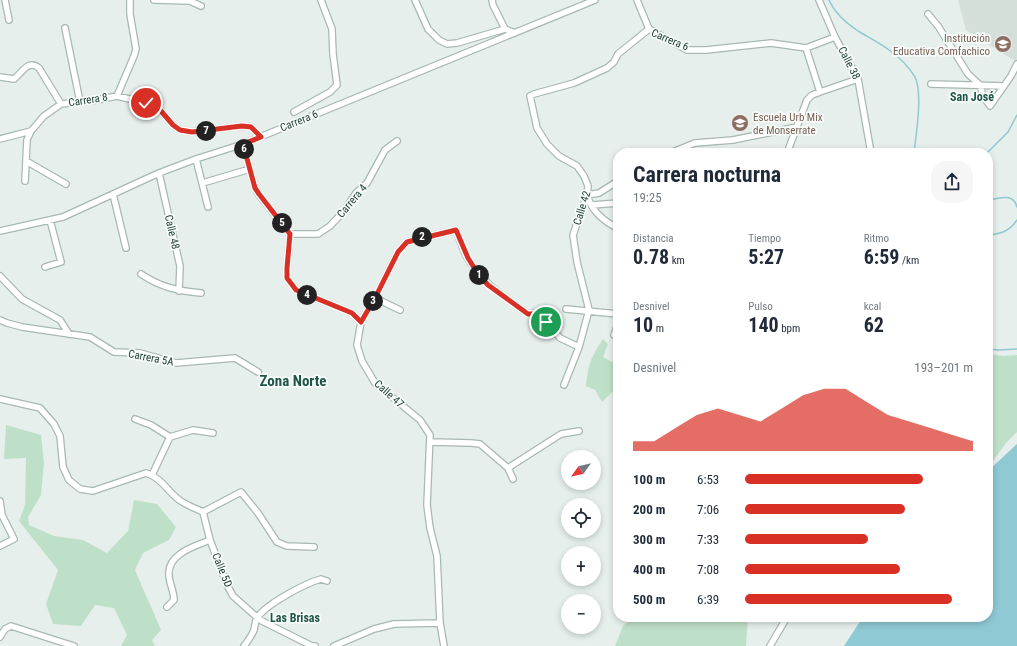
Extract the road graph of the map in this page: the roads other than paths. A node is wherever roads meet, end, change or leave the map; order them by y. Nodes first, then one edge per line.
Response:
1 (5, 0) edge
2 (130, 0) edge
3 (154, 0) edge
4 (321, 0) edge
5 (415, 0) edge
6 (492, 0) edge
7 (595, 0) edge
8 (637, 0) edge
9 (819, 0) edge
10 (201, 6) dead end
11 (928, 14) dead end
12 (9, 20) dead end
13 (65, 28) dead end
14 (505, 29) junction
15 (649, 30) junction
16 (515, 33) junction
17 (835, 36) junction
18 (806, 48) junction
19 (1017, 64) edge
20 (0, 77) edge
21 (858, 79) junction
22 (931, 84) dead end
23 (980, 85) junction
24 (1004, 86) junction
25 (820, 92) junction
26 (117, 96) junction
27 (530, 96) joint
28 (80, 102) junction
29 (61, 104) junction
30 (294, 112) dead end
31 (797, 127) junction
32 (31, 131) junction
33 (261, 137) junction
34 (0, 139) edge
35 (397, 141) dead end
36 (243, 144) junction
37 (684, 148) edge
38 (789, 148) edge
39 (870, 148) edge
40 (196, 159) junction
41 (26, 161) junction
42 (250, 169) junction
43 (158, 173) junction
44 (25, 181) dead end
45 (206, 182) dead end
46 (66, 184) dead end
47 (613, 184) edge
48 (114, 194) junction
49 (587, 195) junction
50 (613, 204) edge
51 (592, 206) junction
52 (208, 207) dead end
53 (50, 220) junction
54 (613, 225) edge
55 (0, 231) edge
56 (290, 234) junction
57 (126, 248) dead end
58 (45, 267) dead end
59 (140, 274) dead end
60 (0, 276) edge
61 (179, 291) junction
62 (201, 293) dead end
63 (375, 298) junction
64 (566, 309) dead end
65 (400, 310) dead end
66 (589, 310) junction
67 (613, 313) edge
68 (0, 320) edge
69 (361, 322) junction
70 (69, 334) junction
71 (579, 347) junction
72 (258, 372) dead end
73 (564, 385) dead end
74 (0, 399) edge
75 (135, 419) dead end
76 (579, 431) dead end
77 (213, 433) dead end
78 (170, 437) junction
79 (431, 442) junction
80 (508, 468) junction
81 (152, 475) junction
82 (513, 479) dead end
83 (0, 501) edge
84 (204, 512) junction
85 (210, 540) junction
86 (0, 546) edge
87 (314, 547) dead end
88 (327, 581) dead end
89 (167, 607) dead end
90 (257, 618) junction
91 (784, 622) edge
92 (440, 623) junction
93 (0, 637) edge
94 (74, 646) edge
95 (244, 646) edge
96 (312, 646) edge
97 (315, 646) edge
98 (334, 646) edge
99 (444, 646) edge
100 (770, 646) edge

1 - 12 street
2 - 26 street
3 - 10 street
4 - 30 street
5 - 14 street
6 - 14 street
7 - 16 street, Carrera 6
8 - 15 street
9 - 17 street, Calle 38
11 - 23 street
13 - 28 street
14 - 16 street
15 - 18 street, Carrera 6
15 - 27 street, Carrera 6
16 - 33 street, Carrera 6
17 - 18 street
17 - 21 street, Calle 38
18 - 25 street
19 - 24 street
20 - 29 street
21 - 25 street
21 - 39 street, Calle 38
22 - 23 street
23 - 24 street
23 - 24 street
25 - 31 street
26 - 28 street, Carrera 8
26 - 33 street, Carrera 8
27 - 49 street, Calle 42
28 - 29 street, Carrera 8
29 - 32 street, Carrera 8
31 - 37 street
31 - 38 street
32 - 34 street
32 - 41 street
33 - 36 street, Carrera 6
35 - 56 street, Carrera 4
36 - 40 street, Carrera 6
36 - 42 street
40 - 43 street, Carrera 6
40 - 52 street
41 - 44 street
41 - 46 street
42 - 45 street
42 - 56 street
43 - 48 street, Carrera 6
43 - 61 street, Calle 48
47 - 49 street
48 - 53 street, Carrera 6
48 - 57 street
49 - 51 street
49 - 66 street, Calle 42
50 - 51 street
51 - 54 street
53 - 55 street, Carrera 6
53 - 58 street
56 - 69 street
59 - 61 street
60 - 70 street
61 - 62 street
63 - 65 street
63 - 69 street
63 - 71 street
64 - 66 street
66 - 67 street
66 - 71 street, Calle 42
68 - 70 street, Carrera 5A
69 - 79 street, Calle 47
70 - 72 street, Carrera 5A
71 - 73 street, Calle 42
74 - 81 street
75 - 78 street
76 - 80 street
77 - 78 street
78 - 81 street
79 - 80 street
79 - 92 street, Calle 47
80 - 82 street
81 - 84 street
83 - 86 street
84 - 85 street, Calle 5D
84 - 87 street
85 - 89 street
85 - 90 street, Calle 5D
88 - 90 street
90 - 95 street
90 - 96 street, Calle 5D
91 - 100 street
92 - 98 street
92 - 99 street, Calle 47
93 - 94 street
96 - 97 street

